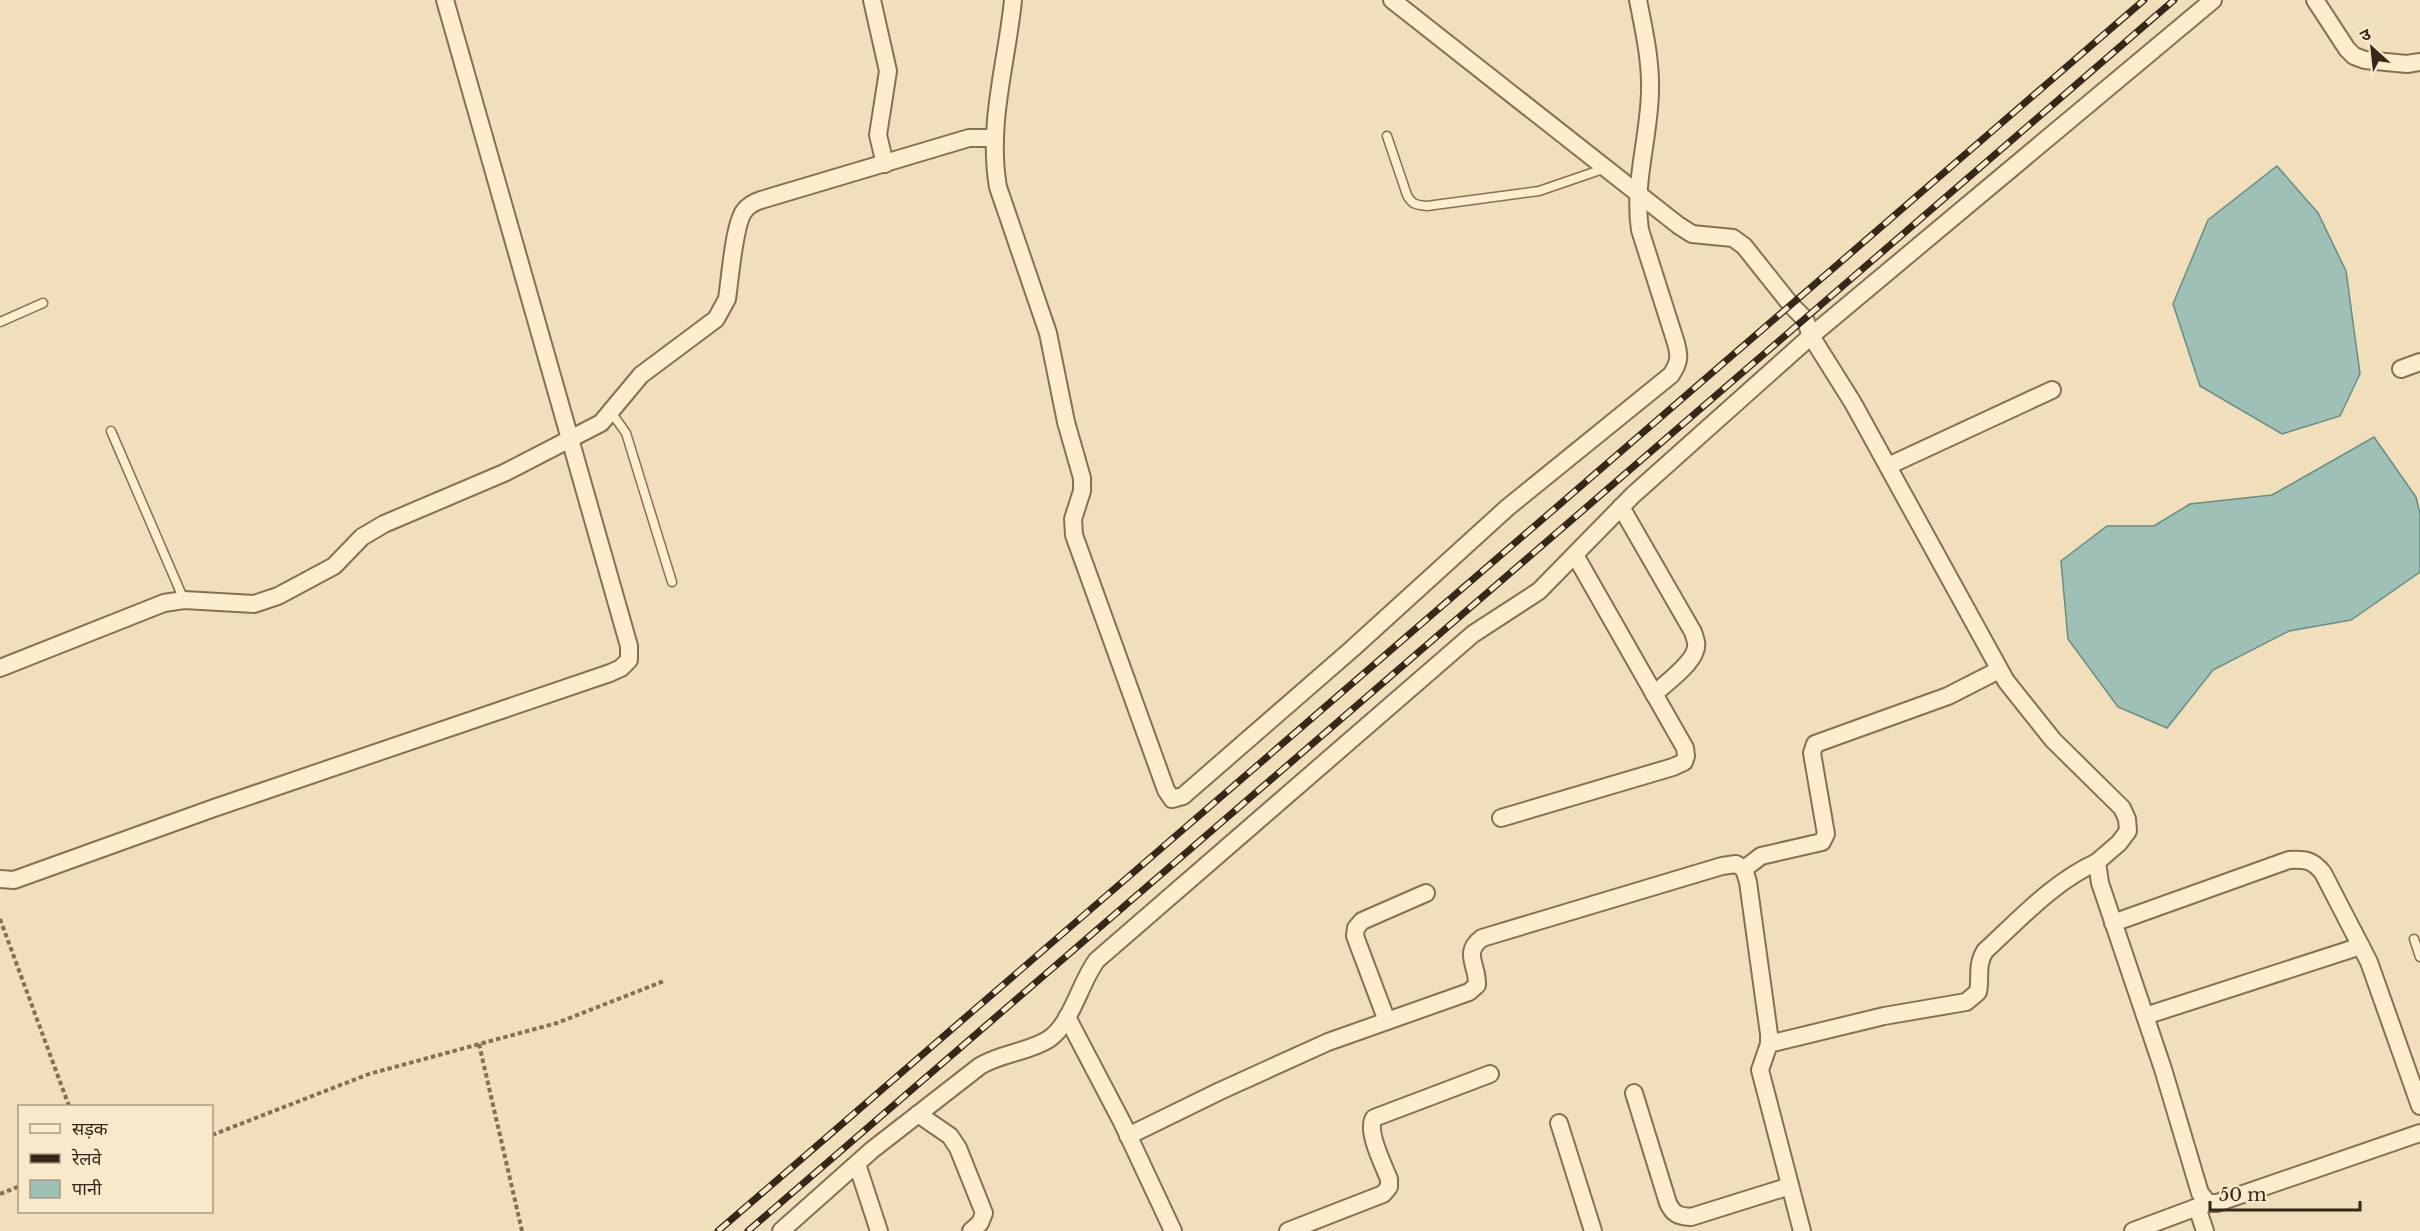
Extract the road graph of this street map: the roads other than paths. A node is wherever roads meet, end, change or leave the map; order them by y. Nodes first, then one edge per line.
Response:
1 (445, 0) edge
2 (873, 0) edge
3 (1013, 0) edge
4 (1392, 0) edge
5 (1638, 0) edge
6 (2212, 0) edge
7 (2315, 0) edge
8 (2420, 62) edge
9 (1387, 136) dead end
10 (995, 138) junction
11 (885, 164) junction
12 (1606, 168) junction
13 (1638, 193) junction
14 (43, 303) dead end
15 (0, 322) edge
16 (1811, 336) junction
17 (2420, 362) edge
18 (2401, 369) dead end
19 (2052, 390) dead end
20 (611, 412) junction
21 (111, 431) dead end
22 (570, 440) junction
23 (1888, 466) junction
24 (1622, 507) junction
25 (1575, 555) junction
26 (672, 582) dead end
27 (184, 600) junction
28 (0, 668) edge
29 (1999, 670) junction
30 (1654, 694) junction
31 (1501, 818) dead end
32 (2097, 862) junction
33 (1744, 869) junction
34 (0, 879) edge
35 (1426, 893) dead end
36 (2114, 923) junction
37 (2414, 939) dead end
38 (2361, 946) junction
39 (2420, 957) edge
40 (2145, 1016) junction
41 (1067, 1017) junction
42 (1387, 1021) junction
43 (1769, 1044) junction
44 (1490, 1074) dead end
45 (1634, 1093) dead end
46 (2420, 1106) edge
47 (918, 1114) junction
48 (1559, 1123) dead end
49 (2420, 1133) edge
50 (1128, 1136) junction
51 (857, 1164) junction
52 (1790, 1186) junction
53 (2202, 1205) junction
54 (781, 1231) edge
55 (879, 1231) edge
56 (971, 1231) edge
57 (1173, 1231) edge
58 (1288, 1231) edge
59 (1593, 1231) edge
60 (1803, 1231) edge
61 (2133, 1231) edge
62 (2205, 1231) edge

1 - 22 street
2 - 11 street
3 - 10 street
4 - 12 street
5 - 13 street
6 - 16 street
7 - 8 street
9 - 12 lane
10 - 11 street
10 - 13 street
11 - 20 street
12 - 13 street
13 - 16 street
14 - 15 lane
16 - 23 street
16 - 24 street
17 - 18 street
19 - 23 street
20 - 22 street
20 - 26 lane
21 - 27 lane
22 - 27 street
22 - 34 street
23 - 29 street
24 - 25 street
24 - 30 street
25 - 30 street
25 - 41 street
27 - 28 street
29 - 32 street
29 - 33 street
30 - 31 street
32 - 36 street
32 - 43 street
33 - 42 street
33 - 43 street
35 - 42 street
36 - 38 street
36 - 40 street
37 - 39 lane
38 - 40 street
38 - 46 street
40 - 53 street
41 - 47 street
41 - 50 street
42 - 50 street
43 - 52 street
44 - 58 street
45 - 52 street
47 - 51 street
47 - 56 street
48 - 59 street
49 - 53 street
50 - 57 street
51 - 54 street
51 - 55 street
52 - 60 street
53 - 61 street
53 - 62 street

